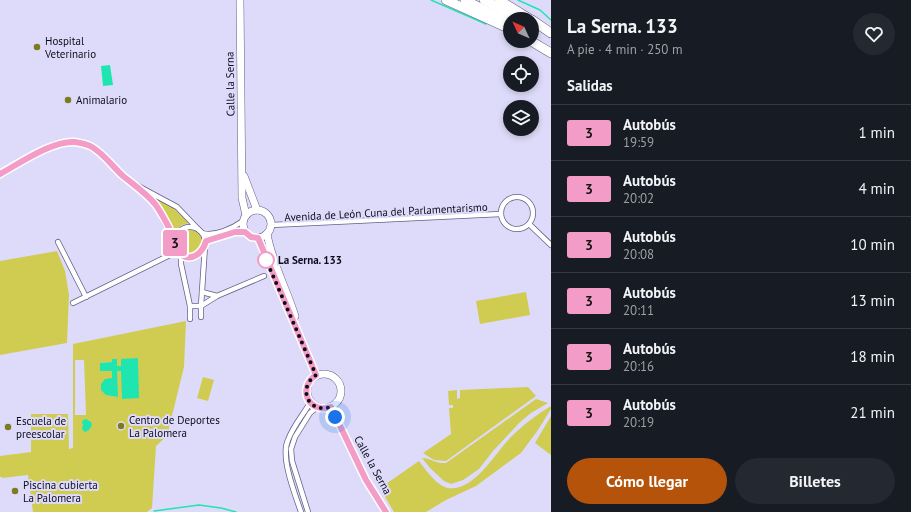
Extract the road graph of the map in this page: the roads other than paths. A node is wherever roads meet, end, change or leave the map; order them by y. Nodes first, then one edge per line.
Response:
1 (240, 0) edge
2 (446, 0) edge
3 (465, 0) edge
4 (484, 0) edge
5 (499, 0) edge
6 (507, 12) edge
7 (518, 12) edge
8 (503, 19) edge
9 (539, 25) edge
10 (503, 26) edge
11 (539, 30) edge
12 (551, 32) edge
13 (551, 38) edge
14 (539, 40) edge
15 (539, 46) edge
16 (551, 48) edge
17 (551, 53) edge
18 (242, 168) junction
19 (0, 174) edge
20 (136, 185) junction
21 (257, 210) junction
22 (501, 214) junction
23 (245, 218) junction
24 (529, 224) junction
25 (271, 225) junction
26 (201, 232) junction
27 (245, 232) junction
28 (267, 234) junction
29 (258, 238) junction
30 (58, 242) dead end
31 (175, 242) junction
32 (205, 244) junction
33 (551, 245) edge
34 (179, 253) junction
35 (264, 276) dead end
36 (202, 292) junction
37 (86, 296) junction
38 (217, 296) junction
39 (73, 303) dead end
40 (190, 306) junction
41 (201, 306) junction
42 (200, 317) dead end
43 (190, 318) dead end
44 (305, 346) junction
45 (316, 375) junction
46 (313, 405) junction
47 (331, 407) junction
48 (301, 512) edge
49 (308, 512) edge
50 (386, 512) edge

1 - 18 street, Calle la Serna
2 - 10 highway
3 - 8 highway
4 - 6 highway
5 - 7 highway
9 - 12 highway
11 - 13 highway
14 - 16 highway
15 - 17 highway
18 - 21 street, Calle la Serna
18 - 23 street, Calle la Serna
19 - 20 street
20 - 26 street
20 - 31 street
21 - 23 street
21 - 25 street, Calle la Serna
22 - 24 street, Avenida de León Cuna del Parlamentarismo
22 - 24 street, Avenida de León Cuna del Parlamentarismo
22 - 25 street, Avenida de León Cuna del Parlamentarismo
23 - 26 street
23 - 27 street, Calle la Serna
24 - 33 street
25 - 28 street
26 - 31 street
26 - 32 street
27 - 29 street
27 - 32 street
28 - 29 street
28 - 44 street
29 - 44 street
30 - 37 street
31 - 34 street
32 - 34 street
32 - 36 street
34 - 37 street
34 - 40 street
35 - 38 street
36 - 38 street
36 - 41 street
37 - 39 street
38 - 41 street
40 - 41 street
40 - 43 street
41 - 42 street
44 - 45 street
45 - 46 street
45 - 47 street
46 - 47 street
46 - 48 street
46 - 49 street
47 - 50 street, Calle la Serna

